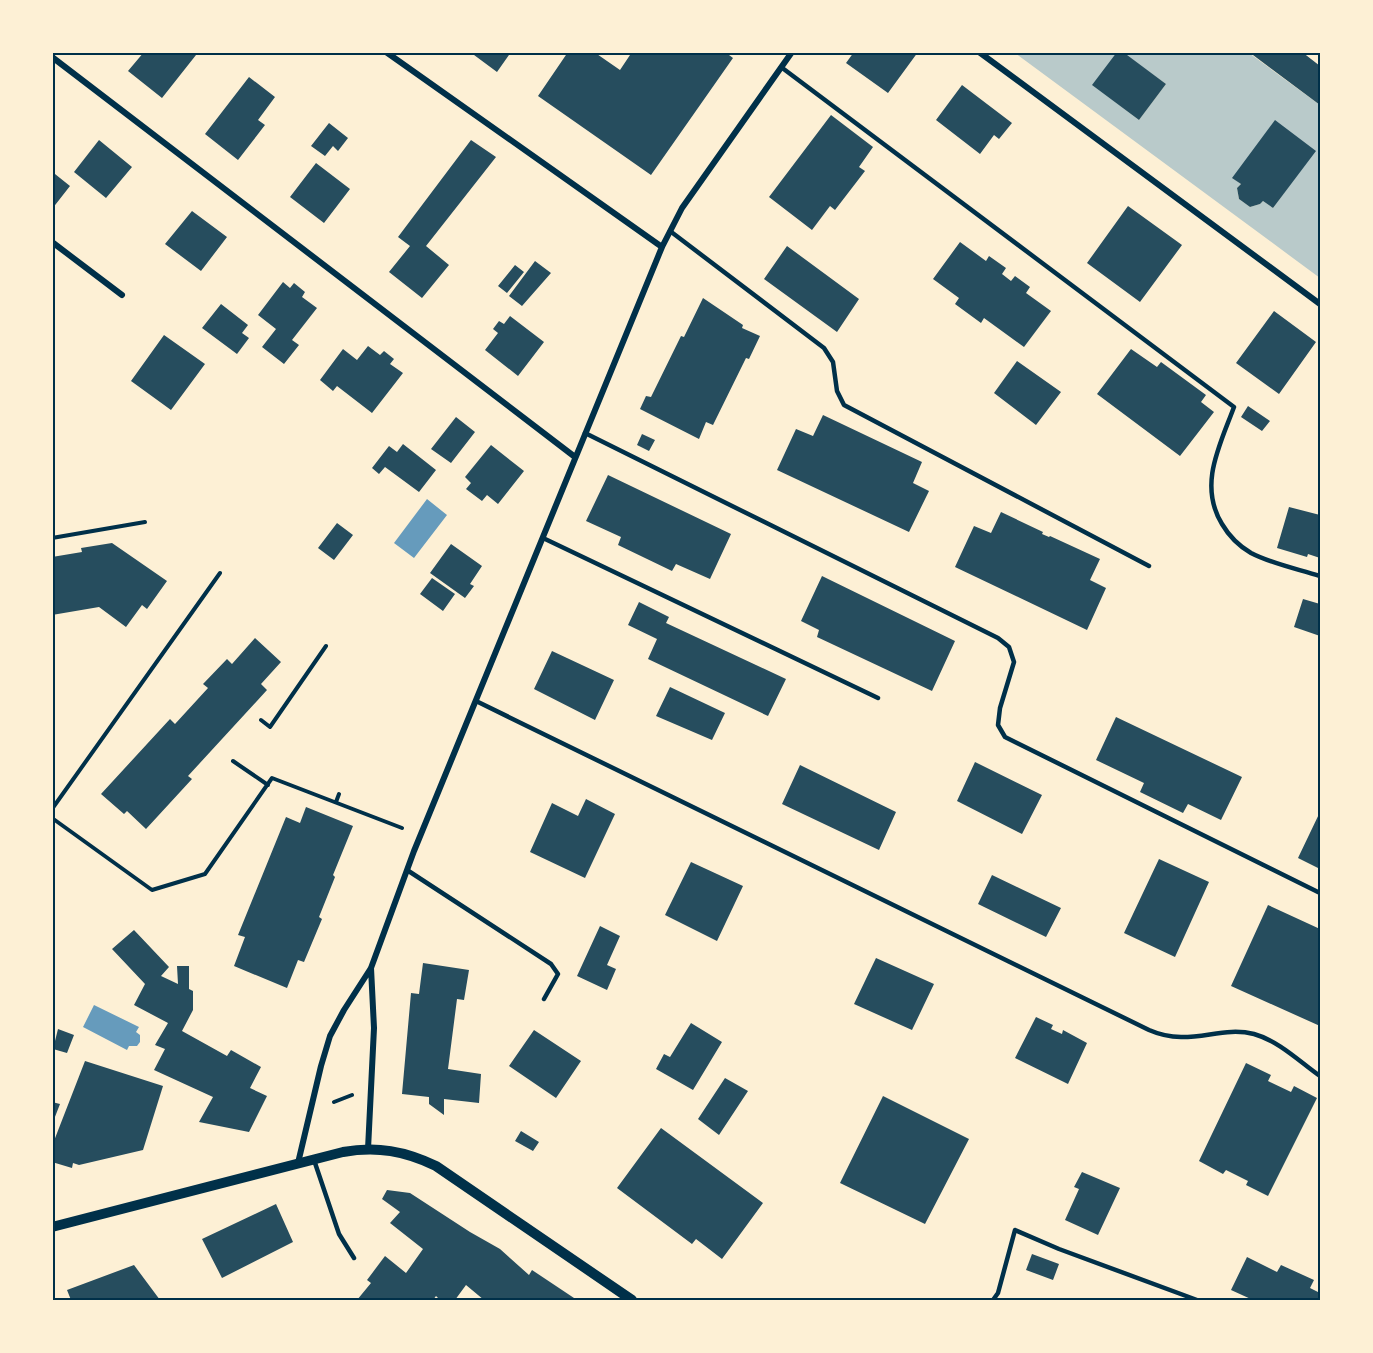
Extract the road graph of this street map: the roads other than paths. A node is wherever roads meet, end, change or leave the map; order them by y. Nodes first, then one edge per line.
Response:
1 (386, 52) edge
2 (792, 52) edge
3 (979, 52) edge
4 (52, 57) edge
5 (782, 67) junction
6 (670, 231) junction
7 (52, 242) edge
8 (662, 247) junction
9 (122, 295) dead end
10 (1320, 304) edge
11 (585, 433) junction
12 (575, 457) junction
13 (543, 537) junction
14 (1149, 566) dead end
15 (1320, 576) edge
16 (878, 698) dead end
17 (476, 701) junction
18 (407, 870) junction
19 (1320, 893) edge
20 (371, 968) junction
21 (544, 999) dead end
22 (1320, 1076) edge
23 (368, 1149) junction
24 (314, 1160) junction
25 (298, 1163) junction
26 (52, 1227) edge
27 (354, 1258) dead end
28 (632, 1300) edge
29 (993, 1300) edge
30 (1197, 1300) edge

1 - 8 street
2 - 5 street
3 - 10 street
4 - 12 street
5 - 6 street
5 - 15 lane
6 - 8 street
6 - 14 lane
7 - 9 street
8 - 11 street
11 - 12 street
11 - 19 lane
12 - 13 street
13 - 16 lane
13 - 17 street
17 - 18 street
17 - 22 lane
18 - 20 street
18 - 21 lane
20 - 23 street
20 - 25 street
23 - 24 street
23 - 28 street
24 - 25 street
24 - 27 lane
25 - 26 street
29 - 30 lane

